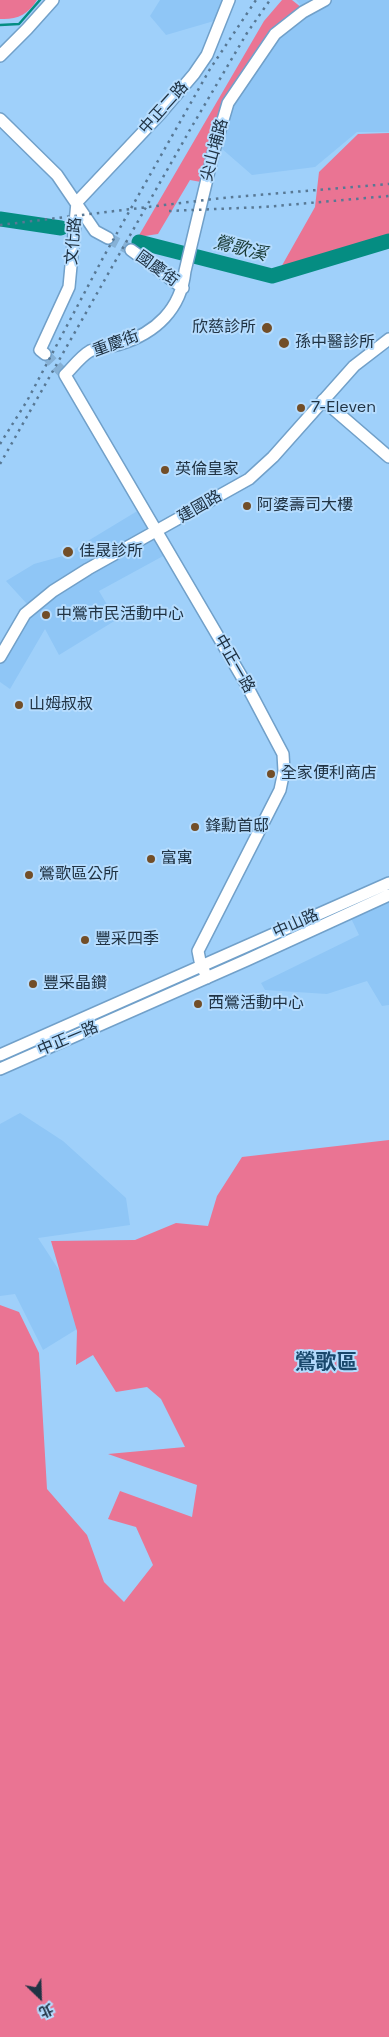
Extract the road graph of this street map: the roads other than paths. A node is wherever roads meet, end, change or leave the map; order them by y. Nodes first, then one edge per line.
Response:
1 (53, 0) edge
2 (230, 0) edge
3 (325, 0) edge
4 (0, 56) edge
5 (0, 119) edge
6 (77, 202) junction
7 (108, 238) tunnel mouth
8 (131, 250) tunnel mouth
9 (183, 288) junction
10 (389, 338) edge
11 (45, 354) dead end
12 (65, 375) joint
13 (323, 400) junction
14 (389, 457) edge
15 (157, 531) junction
16 (0, 657) edge
17 (389, 883) edge
18 (389, 895) edge
19 (204, 966) junction
20 (207, 978) junction
21 (0, 1055) edge
22 (0, 1069) edge

1 - 4 main road
2 - 6 main road, 中正二路
3 - 9 main road, 尖山埔路
5 - 6 main road, 文化路
6 - 7 main road
6 - 11 main road, 文化路
8 - 9 main road, 國慶街
9 - 12 main road, 重慶街
10 - 13 main road, 建國路
12 - 15 main road, 中正一路
13 - 14 main road
13 - 15 main road, 建國路
15 - 16 main road, 建國路
15 - 19 main road, 中正一路
17 - 19 main road, 中山路
18 - 20 main road, 中山路
19 - 20 main road, 中正一路
19 - 21 main road, 中正一路
20 - 22 main road, 中正一路

